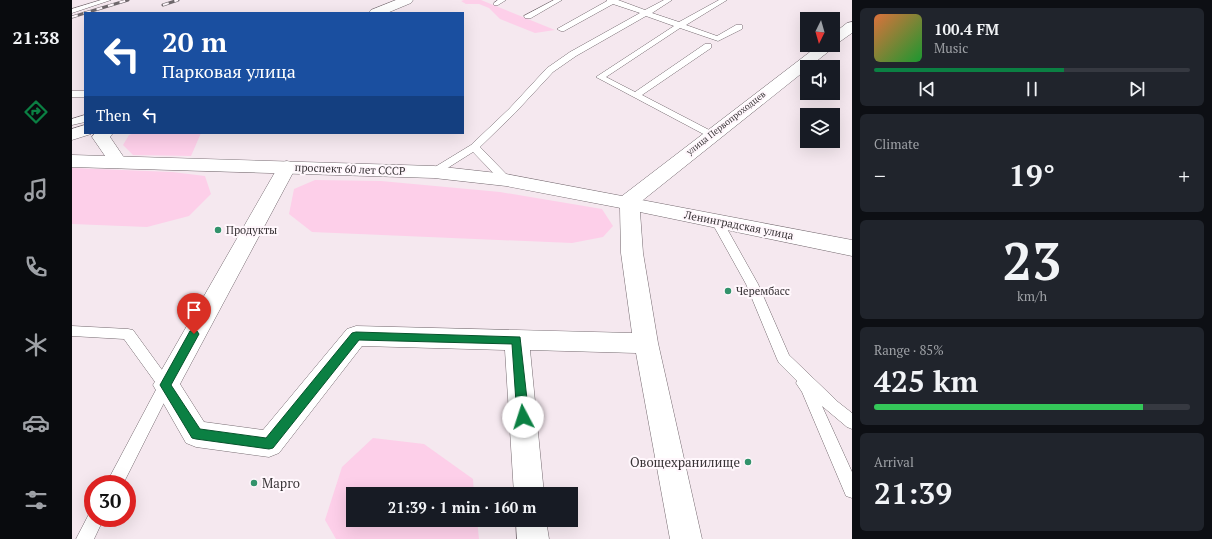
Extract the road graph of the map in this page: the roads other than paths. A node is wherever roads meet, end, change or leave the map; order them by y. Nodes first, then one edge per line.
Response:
1 (108, 0) edge
2 (407, 0) edge
3 (504, 0) edge
4 (559, 0) edge
5 (613, 0) edge
6 (669, 0) edge
7 (724, 0) edge
8 (496, 4) dead end
9 (72, 11) edge
10 (378, 12) edge
11 (647, 13) junction
12 (528, 16) dead end
13 (680, 25) junction
14 (852, 26) edge
15 (739, 27) dead end
16 (561, 29) dead end
17 (840, 35) edge
18 (708, 46) dead end
19 (819, 52) edge
20 (72, 94) edge
21 (84, 94) edge
22 (636, 95) junction
23 (84, 118) edge
24 (72, 122) edge
25 (84, 130) edge
26 (103, 134) edge
27 (72, 135) edge
28 (712, 135) junction
29 (474, 147) junction
30 (72, 161) edge
31 (118, 162) junction
32 (287, 167) junction
33 (434, 172) junction
34 (506, 180) junction
35 (628, 203) junction
36 (717, 221) junction
37 (852, 248) edge
38 (72, 331) edge
39 (517, 340) junction
40 (646, 343) junction
41 (784, 359) junction
42 (166, 385) junction
43 (852, 422) edge
44 (119, 475) edge
45 (528, 487) edge
46 (852, 490) edge
47 (92, 527) edge
48 (532, 527) edge
49 (86, 539) edge
50 (533, 539) edge
51 (686, 539) edge

1 - 9 lane
2 - 10 street
3 - 8 lane
4 - 12 lane
5 - 11 lane
5 - 16 lane
6 - 11 lane
7 - 13 lane
11 - 13 lane
11 - 29 lane
13 - 15 lane
13 - 22 lane
14 - 17 street
18 - 22 lane
19 - 28 street, улица Первопроходцев
20 - 21 lane
22 - 28 lane
23 - 24 lane
25 - 27 street
26 - 31 street
28 - 35 street, улица Первопроходцев
29 - 33 lane
29 - 34 lane
30 - 31 street, проспект 60 лет СССР
31 - 32 street, проспект 60 лет СССР
32 - 33 street, проспект 60 лет СССР
32 - 42 street
33 - 34 street, проспект 60 лет СССР
34 - 35 street, проспект 60 лет СССР
35 - 36 street, Ленинградская улица
35 - 40 street
36 - 37 street, Ленинградская улица
36 - 41 lane
38 - 42 lane
39 - 40 street
39 - 42 street
39 - 45 street
40 - 51 street
41 - 43 lane
41 - 46 lane
42 - 44 lane
47 - 49 lane
48 - 50 street

